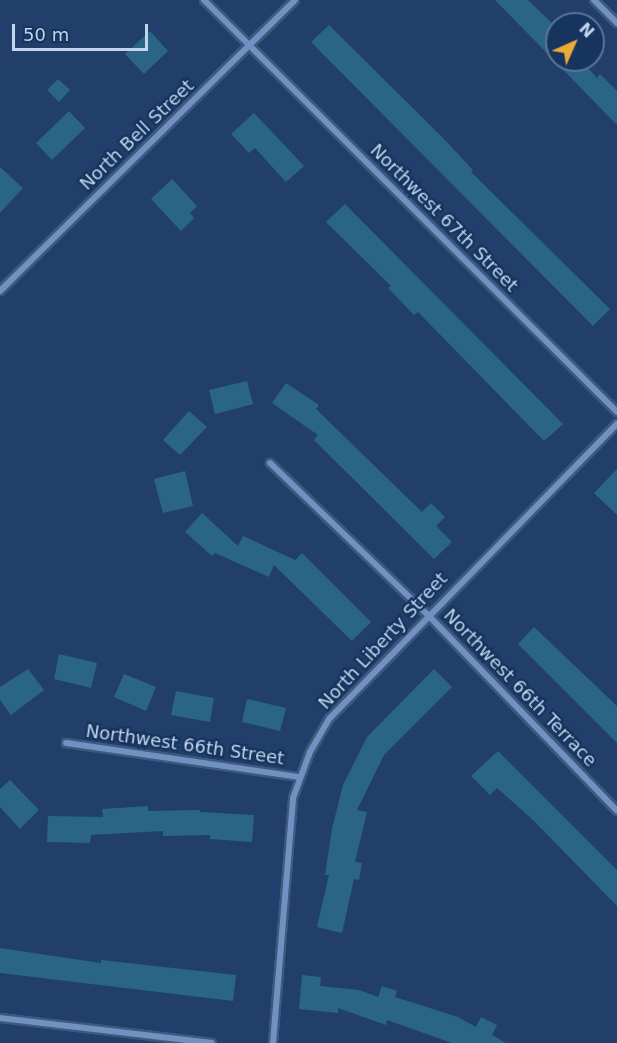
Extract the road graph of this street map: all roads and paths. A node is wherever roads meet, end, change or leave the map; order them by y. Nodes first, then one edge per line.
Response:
1 (204, 0) edge
2 (295, 0) edge
3 (594, 0) edge
4 (617, 23) edge
5 (250, 46) junction
6 (0, 291) edge
7 (617, 412) edge
8 (617, 424) edge
9 (270, 463) dead end
10 (428, 615) junction
11 (66, 743) dead end
12 (299, 777) junction
13 (617, 811) edge
14 (0, 1018) edge
15 (212, 1043) edge
16 (273, 1043) edge

1 - 5 street, Northwest 67th Street
2 - 5 street, North Bell Street
3 - 4 street
5 - 6 street, North Bell Street
5 - 7 street, Northwest 67th Street
8 - 10 street, North Liberty Street
9 - 10 street, Northwest 66th Terrace
10 - 12 street, North Liberty Street
10 - 13 street, Northwest 66th Terrace
11 - 12 street, Northwest 66th Street
12 - 16 street, North Liberty Street
14 - 15 street

